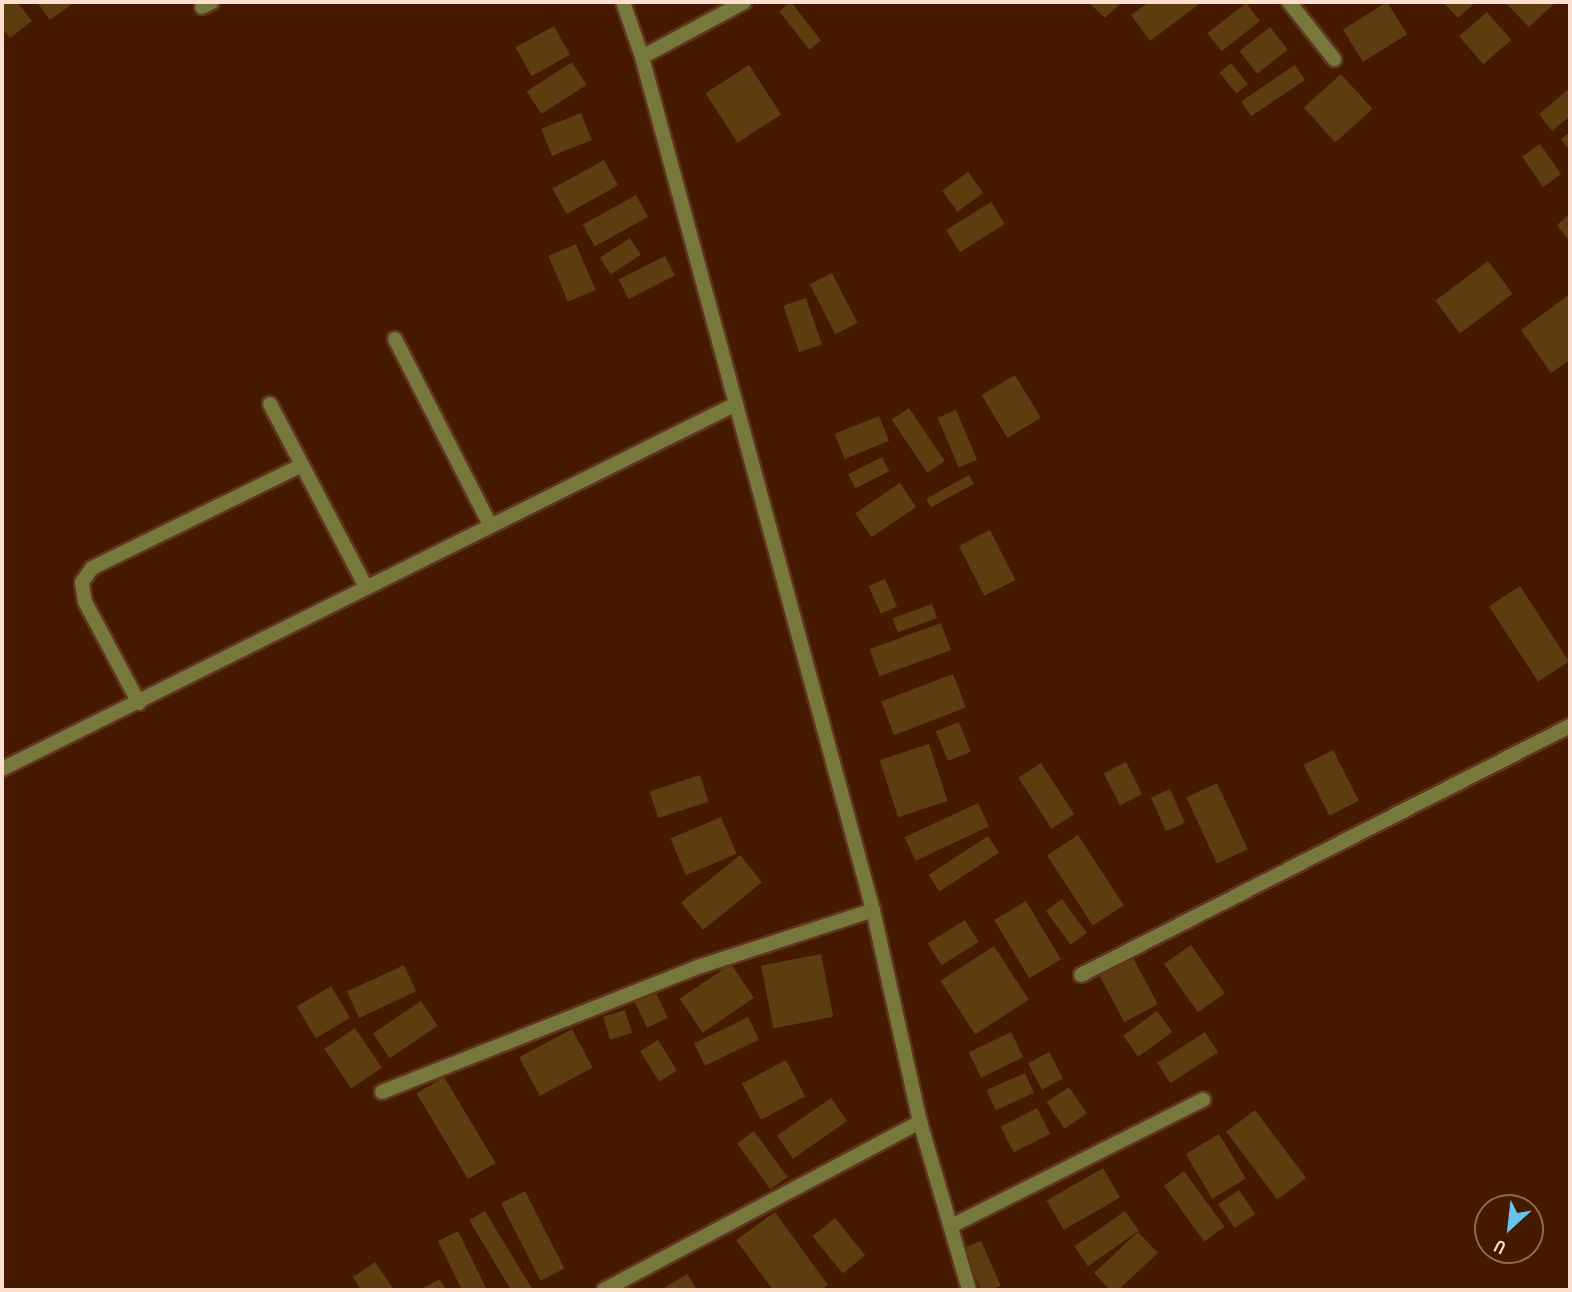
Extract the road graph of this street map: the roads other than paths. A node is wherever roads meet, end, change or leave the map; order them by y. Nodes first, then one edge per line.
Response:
1 (623, 2) edge
2 (744, 2) edge
3 (1289, 2) edge
4 (642, 57) junction
5 (1334, 59) dead end
6 (394, 340) dead end
7 (270, 404) dead end
8 (736, 404) junction
9 (302, 465) junction
10 (491, 525) junction
11 (366, 587) junction
12 (139, 703) junction
13 (1570, 726) edge
14 (2, 769) edge
15 (873, 910) junction
16 (1081, 975) dead end
17 (382, 1092) dead end
18 (1203, 1100) dead end
19 (920, 1122) junction
20 (951, 1226) junction
21 (604, 1290) edge
22 (969, 1290) edge

1 - 4 street
2 - 4 street
3 - 5 street
4 - 8 street
6 - 10 street
7 - 9 street
8 - 10 street
8 - 15 street
9 - 11 street
9 - 12 street
10 - 11 street
11 - 12 street
12 - 14 street
13 - 16 street
15 - 17 street
15 - 19 street
18 - 20 street
19 - 20 street
19 - 21 street
20 - 22 street

